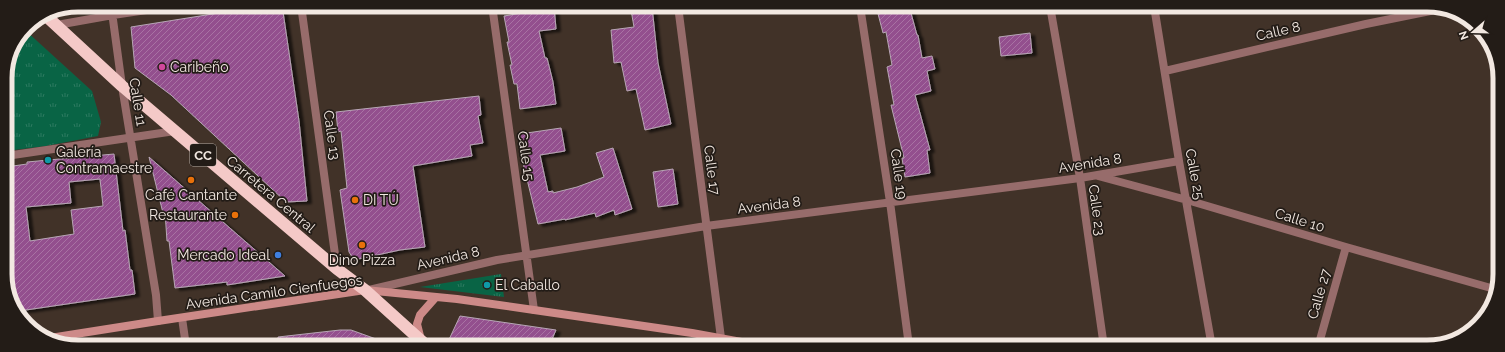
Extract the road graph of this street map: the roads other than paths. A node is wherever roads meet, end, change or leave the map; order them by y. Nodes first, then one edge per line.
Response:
1 (112, 12) edge
2 (133, 12) edge
3 (302, 12) edge
4 (493, 12) edge
5 (679, 12) edge
6 (861, 12) edge
7 (1051, 12) edge
8 (1155, 12) edge
9 (1424, 12) edge
10 (113, 15) junction
11 (50, 19) edge
12 (57, 25) junction
13 (1165, 71) junction
14 (122, 86) junction
15 (175, 131) junction
16 (131, 138) junction
17 (12, 155) edge
18 (1179, 161) junction
19 (1095, 176) junction
20 (1080, 178) junction
21 (1187, 200) junction
22 (890, 202) junction
23 (706, 226) junction
24 (1346, 247) junction
25 (527, 254) junction
26 (337, 269) junction
27 (1492, 288) edge
28 (365, 290) junction
29 (435, 298) junction
30 (534, 310) junction
31 (182, 318) junction
32 (158, 321) junction
33 (57, 337) edge
34 (721, 338) junction
35 (185, 340) edge
36 (421, 340) edge
37 (423, 340) edge
38 (732, 340) edge
39 (908, 340) edge
40 (1103, 340) edge
41 (1211, 340) edge
42 (1320, 340) edge

1 - 10 street, Calle 11
2 - 10 street
3 - 26 street, Calle 13
4 - 25 street, Calle 15
5 - 23 street, Calle 17
6 - 22 street, Calle 19
7 - 20 street, Calle 23
8 - 13 street, Calle 25
9 - 13 street, Calle 8
10 - 12 street
10 - 14 street, Calle 11
11 - 12 highway, Carretera Central / CC
12 - 14 highway, Carretera Central / CC
13 - 18 street, Calle 25
14 - 15 highway, Carretera Central / CC
14 - 16 street, Calle 11
15 - 16 street
15 - 26 highway, Carretera Central / CC
16 - 17 street
16 - 32 street, Calle 11
18 - 19 street, Avenida 8
18 - 21 street, Calle 25
19 - 20 street, Avenida 8
19 - 21 street, Calle 10
20 - 22 street, Avenida 8
20 - 40 street, Calle 23
21 - 24 street, Calle 10
21 - 41 street, Calle 25
22 - 23 street, Avenida 8
22 - 39 street, Calle 19
23 - 25 street, Avenida 8
23 - 34 street, Calle 17
24 - 27 street, Calle 10
24 - 42 street, Calle 27
25 - 28 street, Avenida 8
25 - 30 street, Calle 15
26 - 28 highway, Carretera Central / CC
28 - 29 main road, Avenida Camilo Cienfuegos
28 - 31 main road, Avenida Camilo Cienfuegos
28 - 36 highway, Carretera Central / CC
29 - 30 main road, Avenida Camilo Cienfuegos
29 - 37 main road
30 - 34 main road, Avenida Camilo Cienfuegos
31 - 32 main road, Avenida Camilo Cienfuegos
31 - 35 street
32 - 33 main road, Avenida Camilo Cienfuegos
34 - 38 main road, Avenida Camilo Cienfuegos

